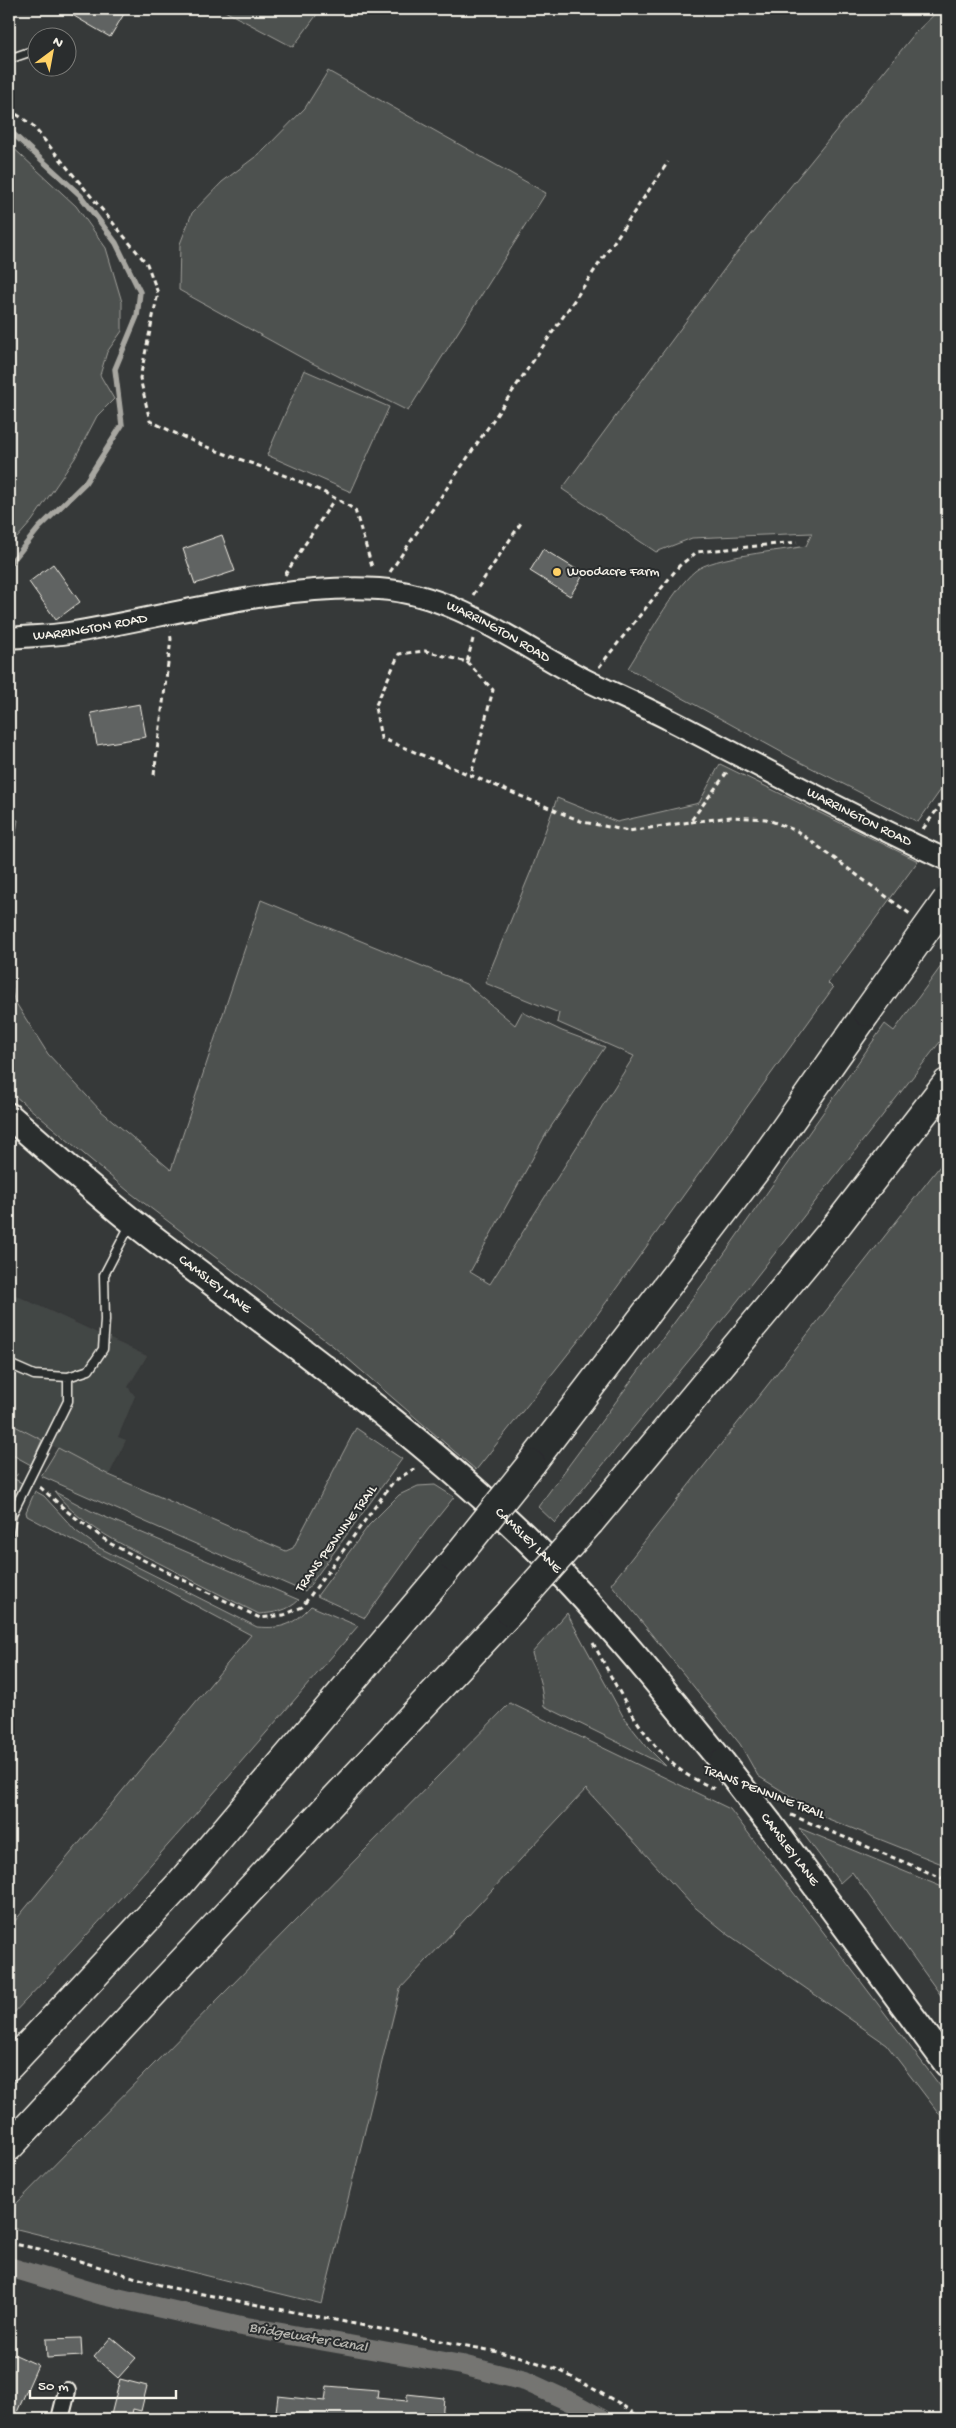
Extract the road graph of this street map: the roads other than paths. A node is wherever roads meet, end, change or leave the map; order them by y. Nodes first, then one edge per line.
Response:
1 (28, 52) edge
2 (9, 58) edge
3 (9, 638) edge
4 (947, 860) edge
5 (947, 900) edge
6 (947, 1082) edge
7 (9, 1116) edge
8 (132, 1221) junction
9 (9, 1364) edge
10 (68, 1377) junction
11 (9, 1532) edge
12 (947, 2064) edge
13 (9, 2066) edge
14 (9, 2147) edge
15 (67, 2390) dead end
16 (60, 2419) edge

1 - 2 lane
3 - 4 street, WARRINGTON ROAD
5 - 13 highway, bridge
6 - 14 highway, bridge
7 - 8 main road, CAMSLEY LANE
8 - 10 lane
8 - 12 main road, CAMSLEY LANE, bridge
9 - 10 lane
10 - 11 lane
15 - 16 street

